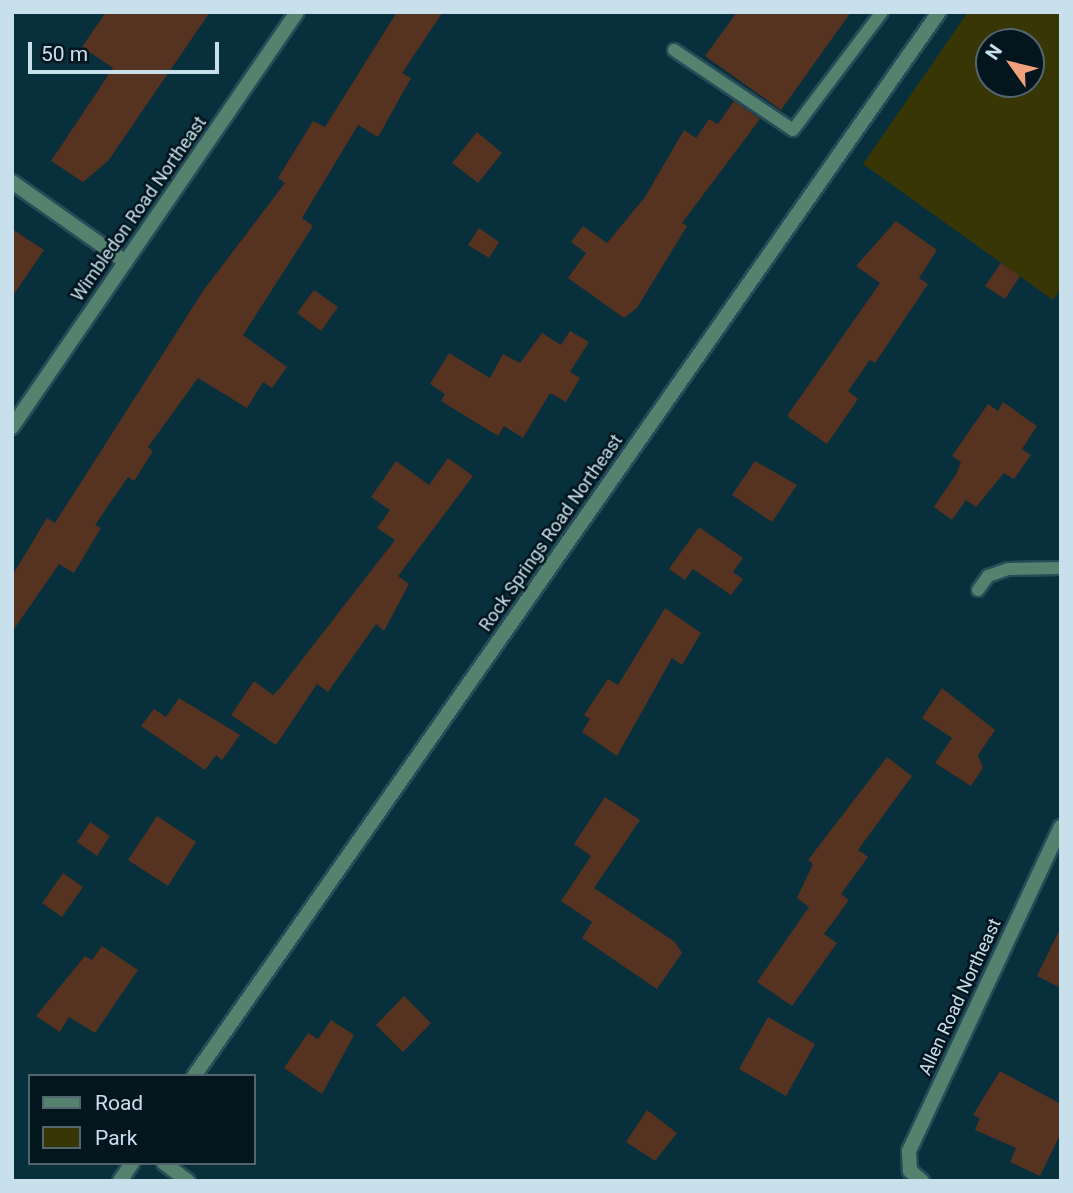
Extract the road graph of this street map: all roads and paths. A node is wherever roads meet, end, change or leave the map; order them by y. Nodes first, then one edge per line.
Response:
1 (297, 12) edge
2 (882, 12) edge
3 (939, 12) edge
4 (674, 50) dead end
5 (12, 182) edge
6 (126, 262) junction
7 (12, 427) edge
8 (1061, 568) edge
9 (978, 590) dead end
10 (1061, 827) edge
11 (195, 1074) edge
12 (131, 1165) edge
13 (167, 1165) edge
14 (120, 1181) edge
15 (188, 1181) edge
16 (922, 1181) edge

1 - 6 street, Wimbledon Road Northeast
2 - 4 lane
3 - 11 street, Rock Springs Road Northeast
5 - 6 street
6 - 7 street, Wimbledon Road Northeast
8 - 9 lane
10 - 16 street, Allen Road Northeast
12 - 14 street
13 - 15 street

